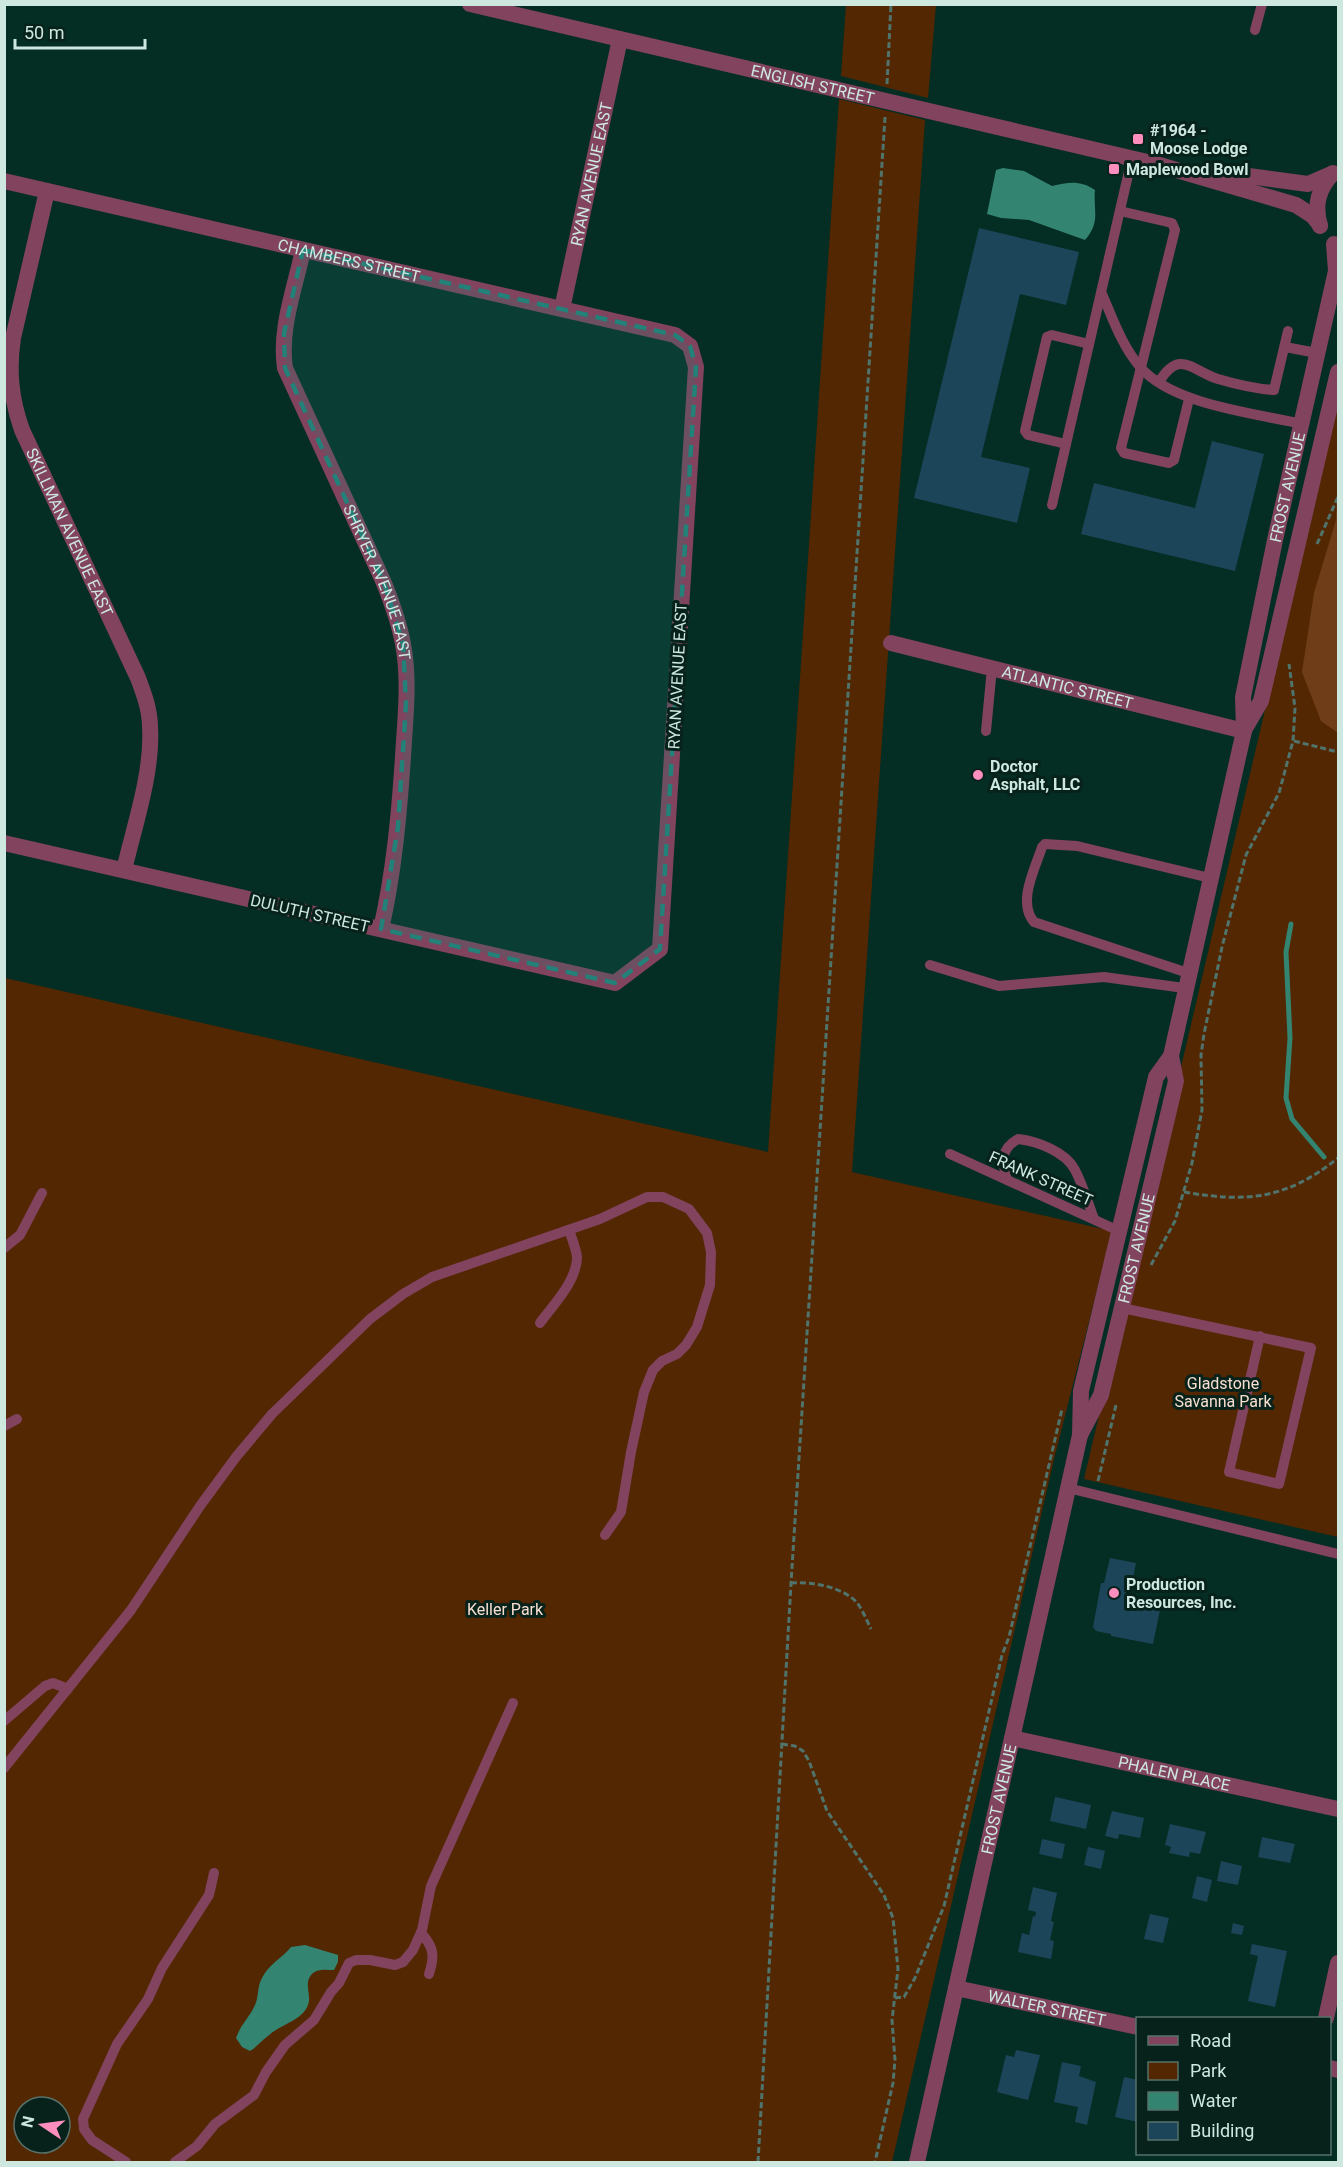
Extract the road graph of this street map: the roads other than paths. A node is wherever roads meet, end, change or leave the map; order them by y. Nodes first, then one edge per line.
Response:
1 (470, 4) edge
2 (1262, 4) edge
3 (1255, 30) dead end
4 (620, 39) junction
5 (1132, 158) junction
6 (1156, 164) junction
7 (1335, 172) edge
8 (4, 181) edge
9 (47, 191) junction
10 (1120, 211) junction
11 (1320, 225) junction
12 (1336, 245) edge
13 (303, 250) junction
14 (1102, 294) junction
15 (562, 309) junction
16 (1288, 331) dead end
17 (1089, 344) junction
18 (690, 346) joint
19 (1284, 346) junction
20 (1317, 353) junction
21 (1141, 368) junction
22 (1338, 372) edge
23 (1159, 382) junction
24 (1189, 399) junction
25 (1302, 424) junction
26 (1066, 444) junction
27 (1052, 505) dead end
28 (891, 643) dead end
29 (992, 668) junction
30 (986, 731) dead end
31 (1244, 731) junction
32 (4, 843) edge
33 (124, 870) junction
34 (1210, 878) junction
35 (381, 929) junction
36 (930, 965) dead end
37 (1186, 981) junction
38 (615, 983) joint
39 (1171, 1056) junction
40 (950, 1154) dead end
41 (1007, 1179) junction
42 (42, 1193) dead end
43 (1094, 1219) junction
44 (569, 1230) junction
45 (1119, 1231) junction
46 (4, 1248) edge
47 (1122, 1308) junction
48 (540, 1323) dead end
49 (1260, 1336) junction
50 (16, 1419) dead end
51 (4, 1426) edge
52 (1080, 1435) junction
53 (1068, 1488) junction
54 (605, 1535) dead end
55 (1338, 1554) edge
56 (68, 1689) junction
57 (513, 1703) dead end
58 (4, 1721) edge
59 (1012, 1738) junction
60 (4, 1768) edge
61 (1338, 1809) edge
62 (214, 1873) dead end
63 (421, 1933) junction
64 (1338, 1964) edge
65 (429, 1974) dead end
66 (956, 1988) junction
67 (1326, 2017) edge
68 (1136, 2027) edge
69 (126, 2163) edge
70 (175, 2163) edge
71 (917, 2163) edge

1 - 4 street, ENGLISH STREET
2 - 3 lane
4 - 5 street, ENGLISH STREET
4 - 15 street, RYAN AVENUE EAST
5 - 6 street, ENGLISH STREET
5 - 10 lane
6 - 7 street, ENGLISH STREET
6 - 11 street, ENGLISH STREET
7 - 11 street
8 - 9 street, CHAMBERS STREET
9 - 13 street, CHAMBERS STREET
9 - 33 street, SKILLMAN AVENUE EAST
10 - 14 lane
10 - 21 lane
11 - 12 street, ENGLISH STREET
12 - 20 street, FROST AVENUE
13 - 15 street, CHAMBERS STREET
13 - 35 street, SHRYER AVENUE EAST
14 - 17 lane
14 - 21 lane
15 - 18 street, CHAMBERS STREET
16 - 19 lane
17 - 26 lane
17 - 26 lane
18 - 38 street, RYAN AVENUE EAST
19 - 20 lane
19 - 23 lane
20 - 25 street, FROST AVENUE
21 - 23 lane
21 - 24 lane
22 - 31 street, FROST AVENUE
23 - 24 lane
24 - 25 lane
25 - 31 street, FROST AVENUE
26 - 27 lane
28 - 29 street, ATLANTIC STREET
29 - 30 lane
29 - 31 street, ATLANTIC STREET
31 - 34 street, FROST AVENUE
32 - 33 street, DULUTH STREET
33 - 35 street, DULUTH STREET
34 - 37 street, FROST AVENUE
34 - 37 lane
35 - 38 street, DULUTH STREET
36 - 37 lane
37 - 39 street, FROST AVENUE
39 - 45 street, FROST AVENUE
39 - 47 street, FROST AVENUE
40 - 41 lane, FRANK STREET
41 - 43 lane, FRANK STREET
41 - 43 lane
42 - 46 lane
43 - 45 lane, FRANK STREET
44 - 48 lane
44 - 54 lane
44 - 56 lane
45 - 52 street, FROST AVENUE
47 - 49 lane
47 - 52 street, FROST AVENUE
49 - 49 lane
50 - 51 lane
52 - 53 street, FROST AVENUE
53 - 55 lane
53 - 59 street, FROST AVENUE
56 - 58 lane
56 - 60 lane
57 - 63 lane
59 - 61 street, PHALEN PLACE
59 - 66 street, FROST AVENUE
62 - 69 lane
63 - 65 lane
63 - 70 lane
64 - 67 street
66 - 68 street, WALTER STREET
66 - 71 street, FROST AVENUE

